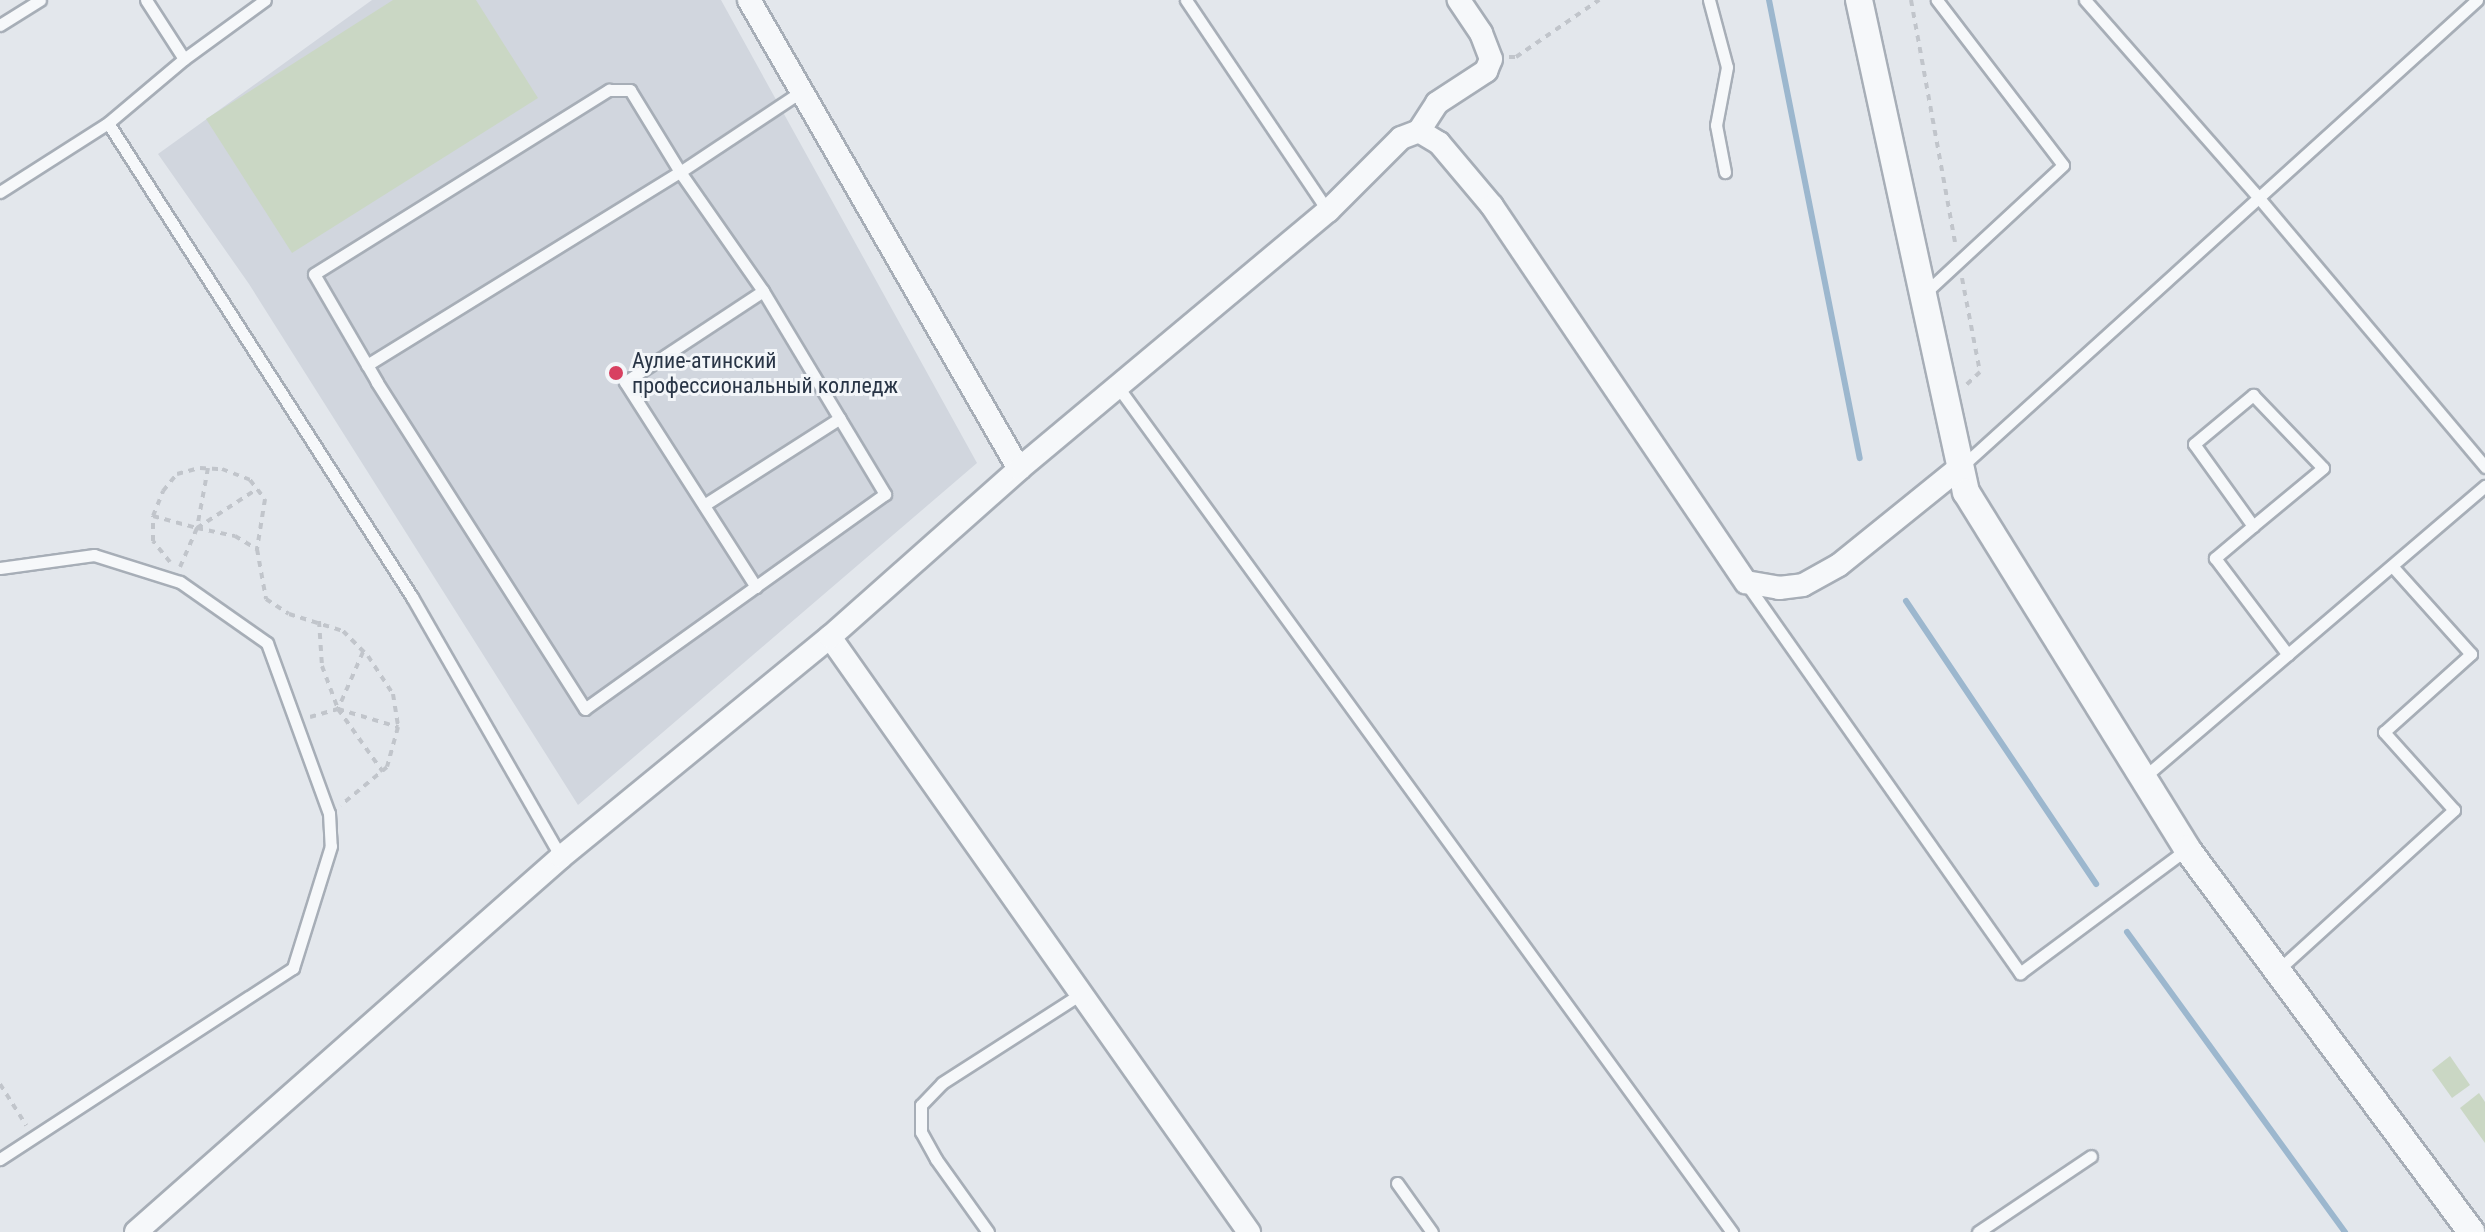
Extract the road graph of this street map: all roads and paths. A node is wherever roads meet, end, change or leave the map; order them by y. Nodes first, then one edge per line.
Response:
1 (40, 0) edge
2 (146, 0) edge
3 (265, 0) edge
4 (749, 0) edge
5 (1186, 0) edge
6 (1459, 0) edge
7 (1599, 0) edge
8 (1709, 0) edge
9 (1859, 0) edge
10 (1911, 0) edge
11 (1937, 0) edge
12 (2085, 0) edge
13 (2477, 0) edge
14 (0, 25) edge
15 (184, 59) junction
16 (1491, 59) junction
17 (802, 91) junction
18 (108, 123) junction
19 (1419, 131) junction
20 (680, 172) junction
21 (1725, 172) dead end
22 (0, 192) edge
23 (2258, 197) junction
24 (1328, 211) junction
25 (1959, 262) junction
26 (763, 291) junction
27 (1921, 296) junction
28 (367, 365) junction
29 (1118, 387) junction
30 (1944, 404) junction
31 (840, 418) junction
32 (2485, 467) edge
33 (208, 468) junction
34 (1019, 469) junction
35 (1958, 469) junction
36 (2485, 486) edge
37 (257, 489) junction
38 (704, 505) junction
39 (153, 516) junction
40 (2253, 526) junction
41 (197, 528) junction
42 (257, 549) junction
43 (2392, 566) junction
44 (0, 568) edge
45 (1746, 582) junction
46 (756, 587) junction
47 (319, 621) junction
48 (830, 637) junction
49 (363, 652) junction
50 (2288, 655) junction
51 (338, 709) junction
52 (295, 721) junction
53 (398, 727) junction
54 (383, 772) junction
55 (2143, 778) junction
56 (329, 813) junction
57 (2187, 849) junction
58 (561, 857) junction
59 (2277, 971) junction
60 (1083, 993) junction
61 (0, 1084) edge
62 (34, 1137) junction
63 (2091, 1156) dead end
64 (0, 1159) edge
65 (1397, 1183) dead end
66 (136, 1232) edge
67 (988, 1232) edge
68 (1249, 1232) edge
69 (1432, 1232) edge
70 (1732, 1232) edge
71 (1978, 1232) edge
72 (2471, 1232) edge

1 - 14 lane
2 - 15 lane
3 - 15 lane
4 - 17 street
5 - 24 lane
6 - 16 street
7 - 16 path
8 - 21 lane
9 - 27 street
10 - 25 path
11 - 25 lane
12 - 23 lane
13 - 23 lane
15 - 18 lane
16 - 19 street
17 - 20 lane
17 - 34 street
18 - 22 lane
18 - 58 lane
19 - 24 street
19 - 45 street
20 - 26 lane
20 - 28 lane
20 - 28 lane
23 - 32 lane
23 - 35 lane
24 - 29 street
25 - 27 lane
25 - 30 path
26 - 31 lane
26 - 38 lane
27 - 30 street
28 - 46 lane
29 - 34 street
29 - 70 lane
30 - 35 street
31 - 38 lane
31 - 46 lane
33 - 37 path
33 - 39 path
33 - 41 path
34 - 48 street
35 - 45 street
35 - 55 street
36 - 43 lane
37 - 41 path
37 - 42 path
38 - 46 lane
39 - 41 path
39 - 41 path
40 - 40 lane
40 - 50 lane
41 - 42 path
42 - 47 path
43 - 50 lane
43 - 59 lane
44 - 52 lane
45 - 57 lane
47 - 49 path
47 - 51 path
48 - 58 street
48 - 60 street
49 - 51 path
49 - 53 path
50 - 55 lane
51 - 52 path
51 - 53 path
51 - 54 path
52 - 56 lane
53 - 54 path
54 - 56 path
55 - 57 street
56 - 62 lane
57 - 59 street
58 - 66 street
59 - 72 street
60 - 67 lane
60 - 68 street
61 - 62 path
62 - 64 lane
63 - 71 lane
65 - 69 lane

